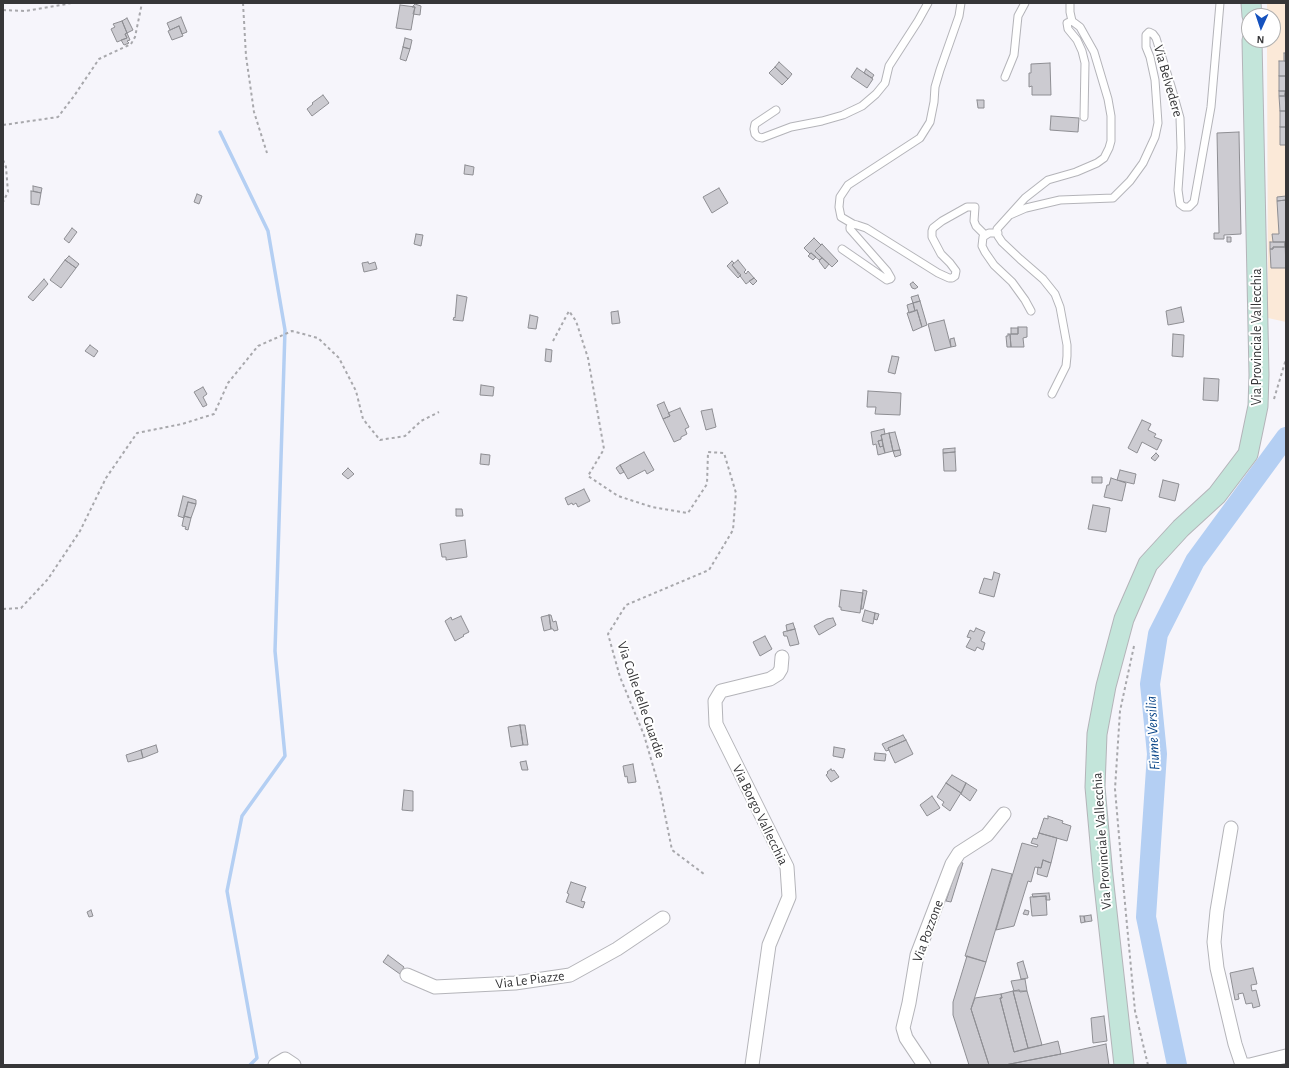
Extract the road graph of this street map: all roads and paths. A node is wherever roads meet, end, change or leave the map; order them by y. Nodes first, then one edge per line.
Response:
1 (72, 3) edge
2 (142, 3) edge
3 (243, 3) edge
4 (928, 3) edge
5 (961, 3) edge
6 (1025, 3) edge
7 (1070, 3) edge
8 (1220, 3) edge
9 (3, 10) edge
10 (1072, 21) junction
11 (1252, 48) edge
12 (1005, 77) dead end
13 (776, 110) dead end
14 (1084, 116) dead end
15 (3, 126) edge
16 (268, 153) dead end
17 (3, 160) edge
18 (3, 202) edge
19 (1010, 215) junction
20 (853, 224) junction
21 (998, 233) junction
22 (985, 234) junction
23 (842, 249) dead end
24 (1031, 311) dead end
25 (553, 341) dead end
26 (1286, 359) edge
27 (1052, 394) dead end
28 (1273, 402) dead end
29 (440, 412) dead end
30 (3, 609) edge
31 (1134, 642) dead end
32 (782, 657) dead end
33 (1004, 814) dead end
34 (1231, 828) dead end
35 (704, 874) dead end
36 (663, 918) dead end
37 (407, 975) dead end
38 (1286, 1056) edge
39 (275, 1065) edge
40 (294, 1065) edge
41 (752, 1065) edge
42 (924, 1065) edge
43 (1124, 1065) edge
44 (1148, 1065) edge
45 (1242, 1065) edge

1 - 9 path
2 - 15 path
3 - 16 path
4 - 13 lane
5 - 20 lane
6 - 12 lane
7 - 10 lane
8 - 19 lane, Via Belvedere
10 - 14 lane
10 - 19 lane
11 - 43 main road, Via Provinciale Vallecchia
17 - 18 path
19 - 21 lane
20 - 22 lane
20 - 23 lane
21 - 22 lane
21 - 27 lane
22 - 24 lane
25 - 35 path, Via Colle delle Guardie
26 - 28 path
29 - 30 path
31 - 44 path
32 - 41 street, Via Borgo Vallecchia
33 - 42 street, Via Pozzone
34 - 45 street
36 - 37 street, Via Le Piazze
38 - 45 street
39 - 40 street

